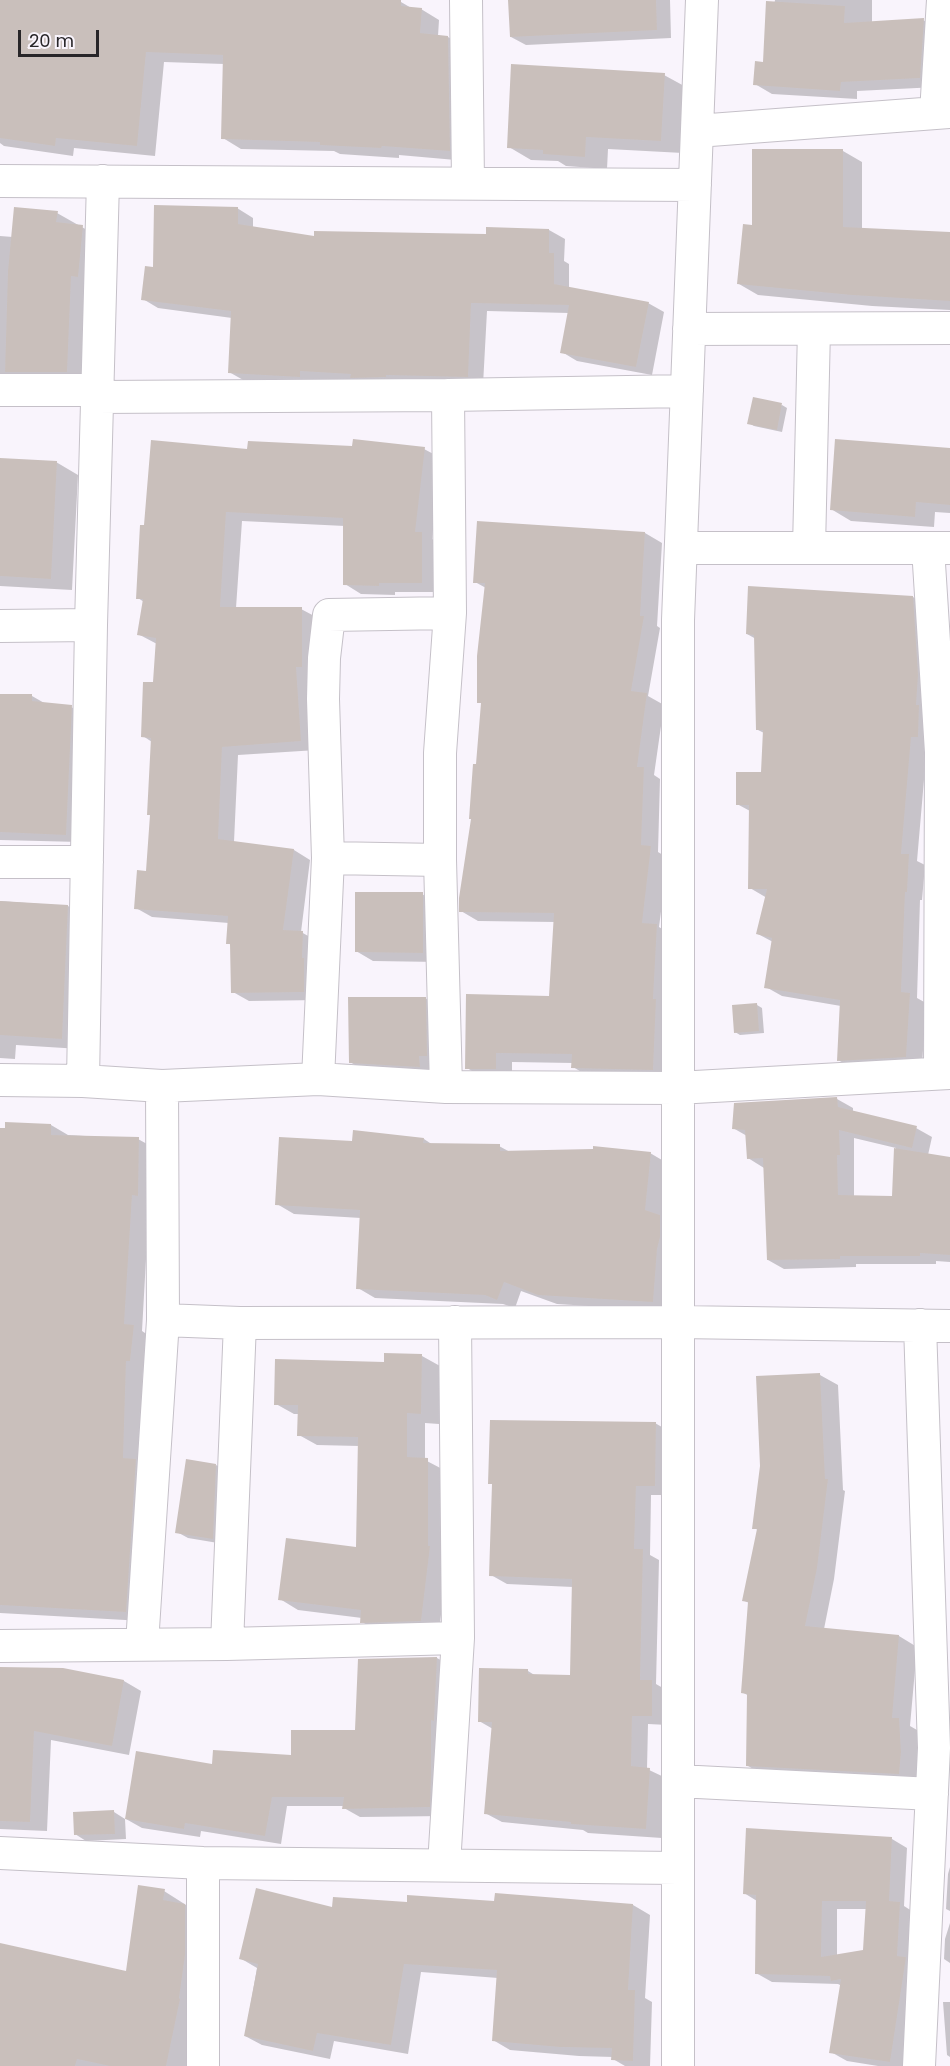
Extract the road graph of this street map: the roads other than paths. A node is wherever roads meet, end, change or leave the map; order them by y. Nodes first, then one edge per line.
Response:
1 (466, 0) edge
2 (702, 0) edge
3 (943, 0) edge
4 (943, 113) edge
5 (696, 130) junction
6 (0, 181) edge
7 (103, 181) junction
8 (468, 183) junction
9 (695, 185) junction
10 (950, 328) edge
11 (689, 329) junction
12 (814, 329) junction
13 (0, 390) edge
14 (687, 391) junction
15 (97, 394) junction
16 (448, 395) junction
17 (681, 548) junction
18 (808, 548) junction
19 (939, 548) edge
20 (450, 613) junction
21 (91, 625) junction
22 (0, 626) edge
23 (945, 752) edge
24 (328, 858) junction
25 (440, 860) junction
26 (0, 862) edge
27 (87, 862) junction
28 (945, 1073) edge
29 (318, 1079) junction
30 (0, 1080) edge
31 (83, 1081) junction
32 (162, 1086) junction
33 (446, 1087) junction
34 (677, 1088) junction
35 (163, 1320) junction
36 (455, 1322) junction
37 (678, 1322) junction
38 (240, 1323) junction
39 (935, 1325) edge
40 (458, 1638) junction
41 (142, 1644) junction
42 (227, 1644) junction
43 (0, 1646) edge
44 (942, 1749) edge
45 (678, 1780) junction
46 (932, 1794) junction
47 (0, 1853) edge
48 (202, 1863) junction
49 (444, 1865) junction
50 (678, 1868) junction
51 (203, 2066) edge
52 (678, 2066) edge
53 (919, 2066) edge

1 - 8 street
2 - 5 street
3 - 4 street
4 - 5 street
5 - 9 street
6 - 7 street
7 - 8 street
7 - 15 street
8 - 9 street
9 - 11 street
10 - 12 street
11 - 12 street
11 - 14 street
12 - 18 street
13 - 15 street
14 - 16 street
14 - 17 street
15 - 16 street
15 - 21 street
16 - 20 street
17 - 18 street
17 - 34 street
18 - 19 street
19 - 23 street
20 - 24 street
20 - 25 street
21 - 22 street
21 - 27 street
23 - 28 street
24 - 25 street
24 - 29 street
25 - 33 street
26 - 27 street
27 - 31 street
28 - 34 street
29 - 32 street
29 - 33 street
30 - 31 street
31 - 32 street
32 - 35 street
33 - 34 street
34 - 37 street
35 - 38 street
35 - 41 street
36 - 37 street
36 - 38 street
36 - 40 street
37 - 39 street
37 - 45 street
38 - 42 street
39 - 44 street
40 - 42 street
40 - 49 street
41 - 42 street
41 - 43 street
44 - 46 street
45 - 46 street
45 - 50 street
46 - 53 street
47 - 48 street
48 - 49 street
48 - 51 street
49 - 50 street
50 - 52 street

